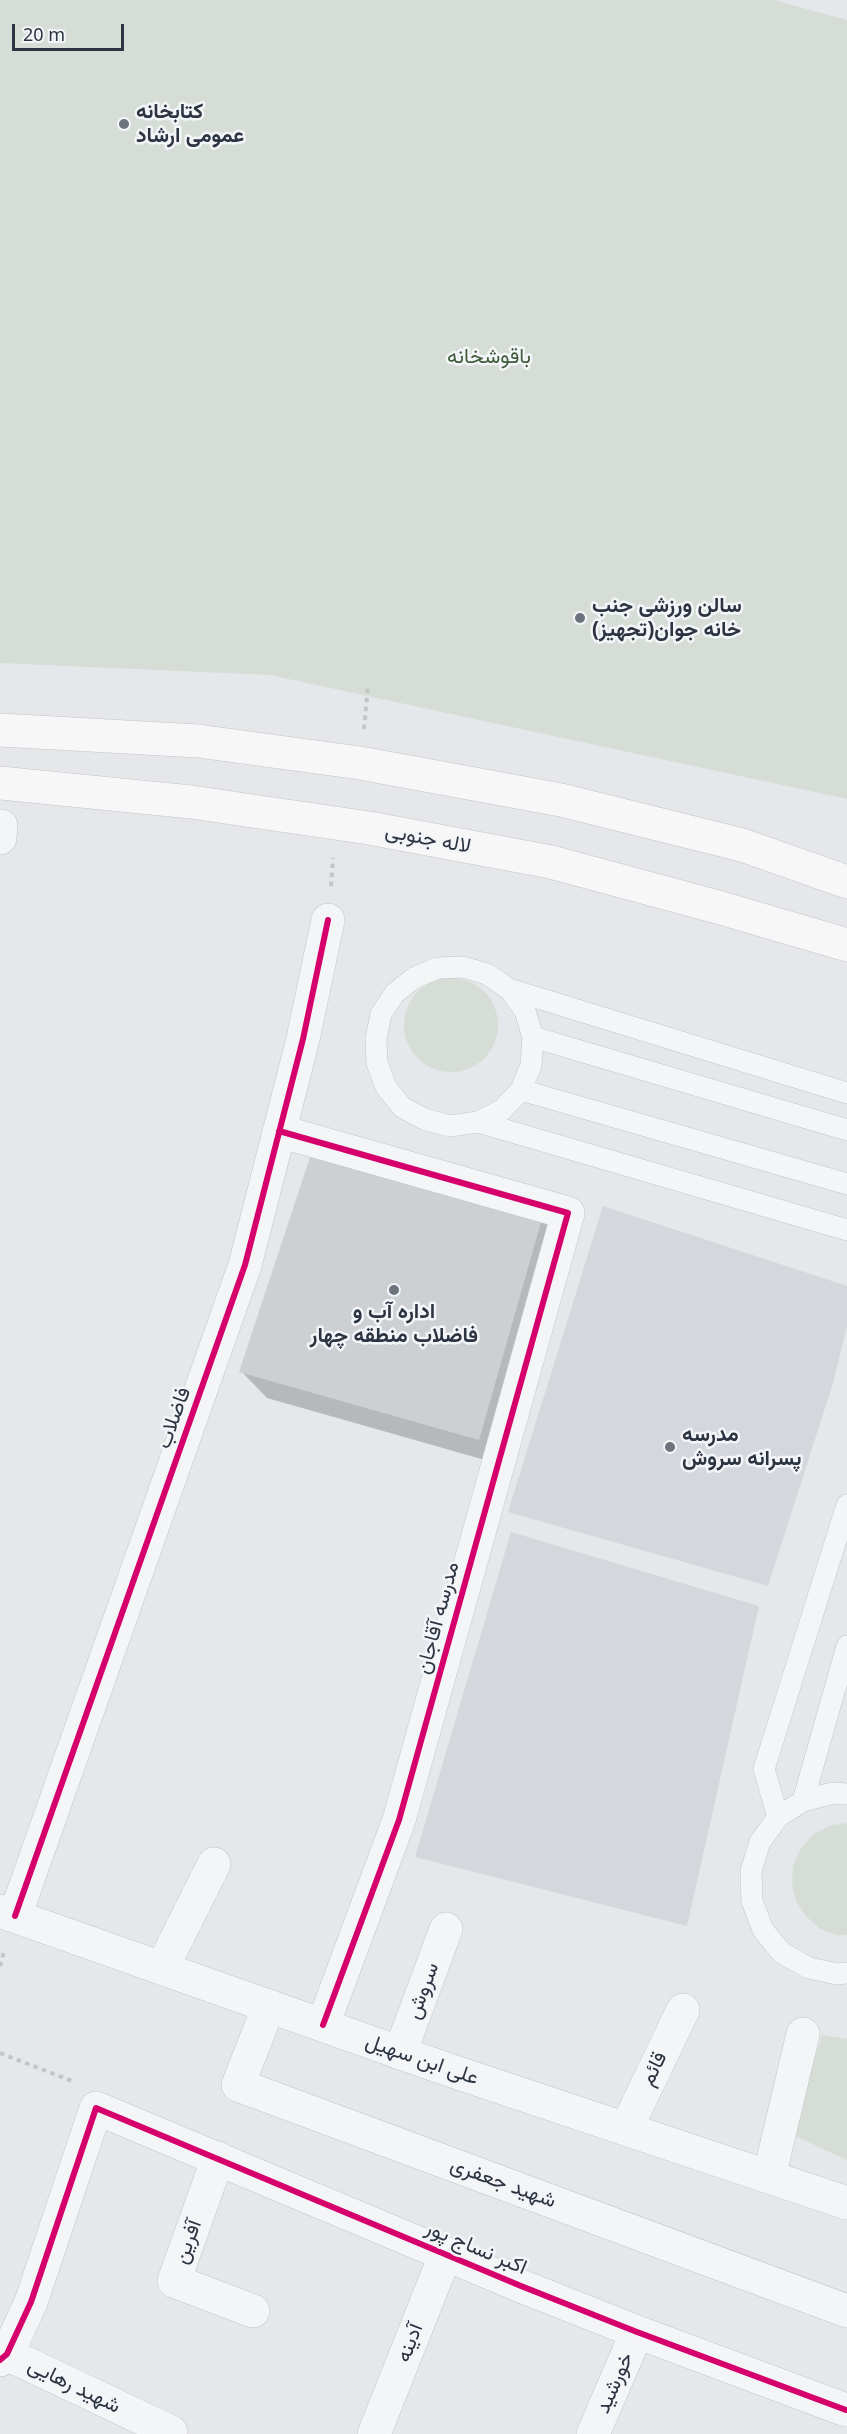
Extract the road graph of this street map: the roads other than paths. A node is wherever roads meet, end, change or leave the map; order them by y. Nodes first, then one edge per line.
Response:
1 (0, 730) edge
2 (0, 783) edge
3 (847, 882) edge
4 (328, 920) road end
5 (847, 945) edge
6 (509, 989) junction
7 (533, 1037) junction
8 (521, 1090) junction
9 (847, 1093) edge
10 (478, 1122) junction
11 (847, 1130) edge
12 (279, 1131) junction
13 (847, 1184) edge
14 (847, 1230) edge
15 (847, 1505) edge
16 (847, 1646) edge
17 (847, 1794) edge
18 (803, 1801) junction
19 (778, 1817) junction
20 (214, 1864) dead end
21 (7, 1913) edge
22 (446, 1929) dead end
23 (162, 1968) junction
24 (847, 1973) edge
25 (269, 2006) junction
26 (683, 2010) dead end
27 (323, 2025) junction
28 (803, 2034) dead end
29 (400, 2053) junction
30 (626, 2129) junction
31 (218, 2158) junction
32 (769, 2177) junction
33 (847, 2203) edge
34 (446, 2253) junction
35 (847, 2311) edge
36 (253, 2312) dead end
37 (637, 2332) junction
38 (4, 2357) edge
39 (843, 2417) edge
40 (170, 2434) edge
41 (374, 2434) edge
42 (593, 2434) edge

1 - 3 main road
2 - 5 main road, لاله جنوبی
4 - 12 street, فاضلاب
6 - 7 lane
6 - 9 lane
6 - 10 lane
7 - 8 lane
7 - 11 lane
8 - 10 lane
8 - 13 lane
10 - 14 lane
12 - 21 street, فاضلاب
12 - 27 street, مدرسه آقاجان
15 - 19 lane
16 - 18 lane
17 - 18 lane
18 - 19 lane
19 - 24 lane
20 - 23 street
21 - 23 street, علی ابن سهیل
22 - 29 street, سروش
23 - 25 street, علی ابن سهیل
25 - 27 street, علی ابن سهیل
25 - 35 street, شهید جعفری
26 - 30 street, قائم
27 - 29 street, علی ابن سهیل
28 - 32 street
29 - 30 street, علی ابن سهیل
30 - 32 street, علی ابن سهیل
31 - 34 street, اکبر نساج پور
31 - 36 street, آفرین
31 - 38 street, اکبر نساج پور
32 - 33 street, علی ابن سهیل
34 - 37 street, اکبر نساج پور
34 - 41 street, آدینه
37 - 39 street, اکبر نساج پور
37 - 42 street, خورشید
38 - 40 street, شهید رهایی

